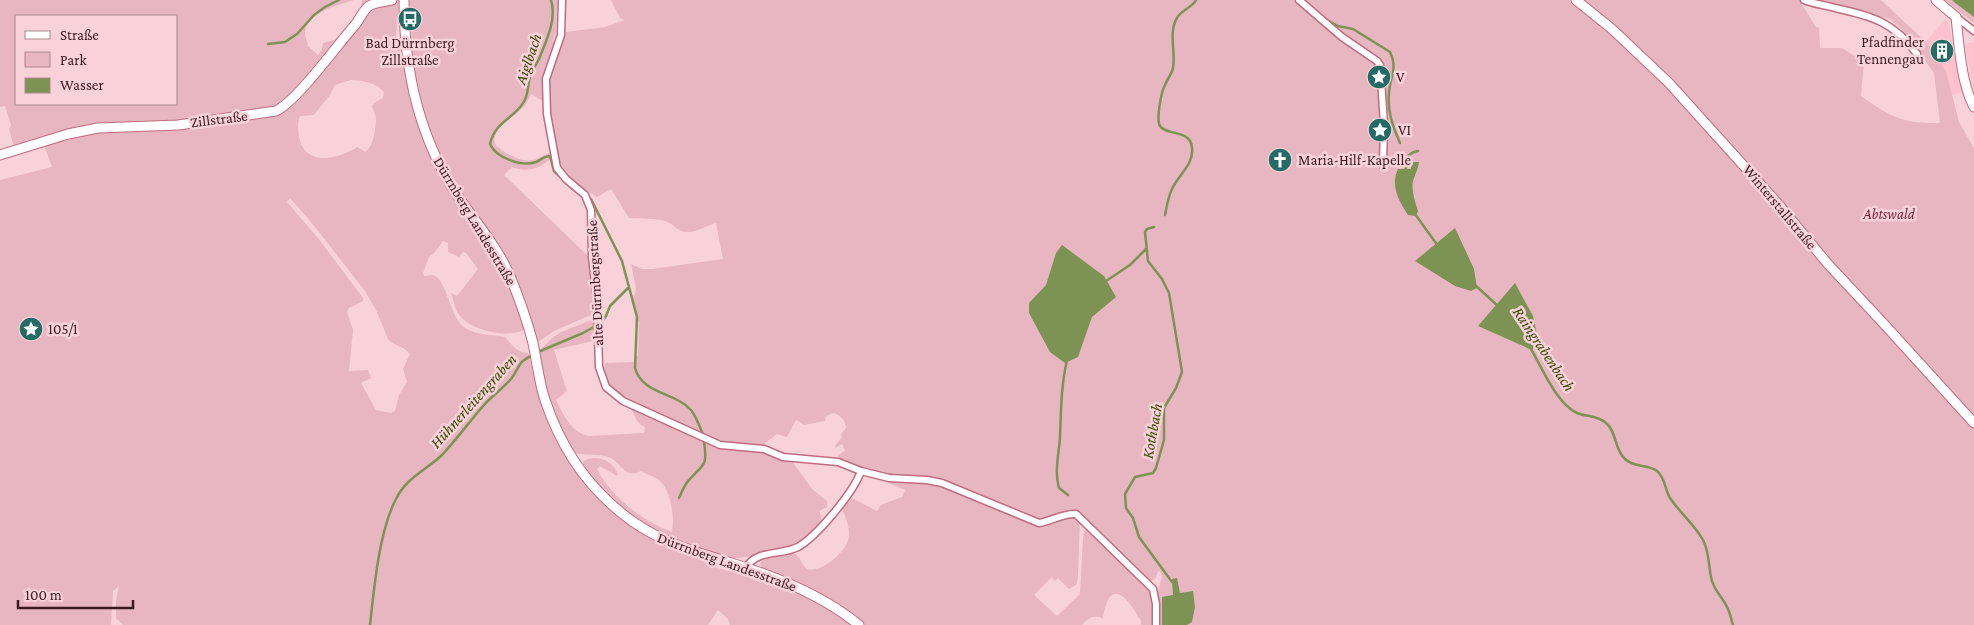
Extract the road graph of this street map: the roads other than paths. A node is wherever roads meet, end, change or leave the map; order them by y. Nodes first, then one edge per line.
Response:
1 (392, 0) edge
2 (404, 0) edge
3 (562, 0) edge
4 (1299, 0) edge
5 (1576, 0) edge
6 (1804, 0) edge
7 (1936, 0) edge
8 (368, 3) edge
9 (1956, 17) junction
10 (1974, 31) edge
11 (1917, 54) dead end
12 (1974, 106) edge
13 (0, 155) edge
14 (1383, 166) dead end
15 (1974, 423) edge
16 (861, 471) junction
17 (747, 567) junction
18 (858, 625) edge
19 (1156, 625) edge

1 - 8 street, Zillstraße
2 - 17 street, Dürrnberg Landesstraße
3 - 16 street, alte Dürrnbergstraße
4 - 14 street
5 - 15 street, Winterstallstraße
6 - 11 street
7 - 9 street
8 - 13 street, Zillstraße
9 - 10 street
9 - 12 street
16 - 17 street
16 - 19 street, alte Dürrnbergstraße
17 - 18 street, Dürrnberg Landesstraße

